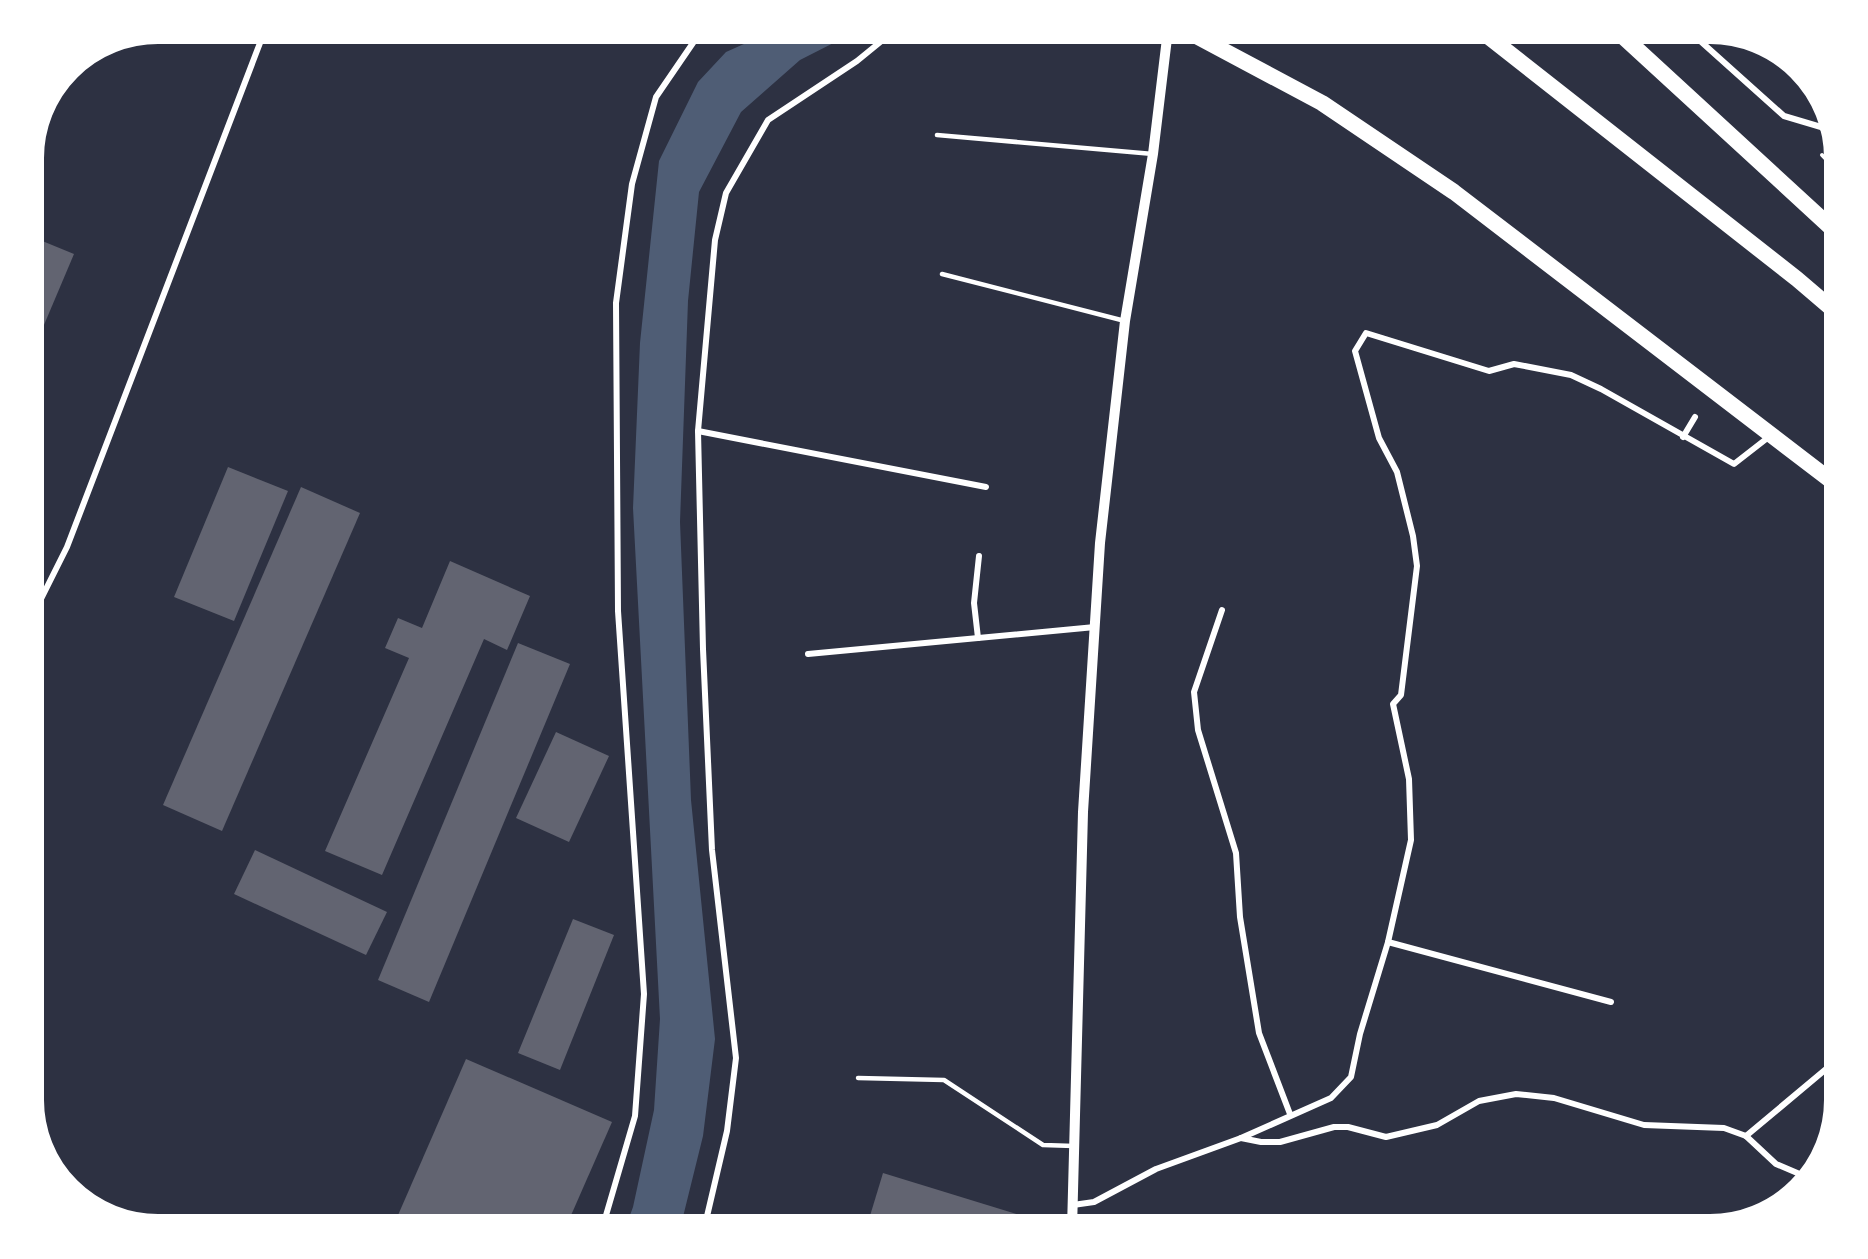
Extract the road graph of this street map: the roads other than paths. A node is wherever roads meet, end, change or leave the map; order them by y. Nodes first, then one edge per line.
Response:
1 (261, 40) edge
2 (694, 40) edge
3 (883, 40) edge
4 (1167, 40) edge
5 (1204, 40) edge
6 (1493, 40) edge
7 (1627, 40) edge
8 (1699, 40) edge
9 (1823, 129) edge
10 (938, 135) dead end
11 (1153, 154) junction
12 (1828, 225) edge
13 (942, 274) dead end
14 (1828, 305) edge
15 (1125, 321) junction
16 (1695, 417) dead end
17 (698, 431) junction
18 (1772, 436) junction
19 (1683, 437) junction
20 (1828, 478) edge
21 (986, 487) dead end
22 (979, 556) dead end
23 (41, 597) edge
24 (1222, 610) dead end
25 (1095, 627) junction
26 (978, 638) junction
27 (808, 654) dead end
28 (1388, 942) junction
29 (1611, 1002) dead end
30 (1828, 1067) edge
31 (858, 1078) dead end
32 (1290, 1114) junction
33 (1746, 1136) junction
34 (1241, 1138) junction
35 (1074, 1146) junction
36 (1801, 1175) edge
37 (1073, 1205) junction
38 (605, 1218) edge
39 (707, 1218) edge
40 (1072, 1218) edge

1 - 23 street
2 - 38 street
3 - 17 street
4 - 11 street
5 - 18 highway
6 - 14 highway
7 - 12 highway
8 - 9 street
10 - 11 lane
11 - 15 street
13 - 15 lane
15 - 25 street
16 - 19 street
17 - 21 street
17 - 39 street
18 - 19 street
18 - 20 highway
19 - 28 street
22 - 26 street
24 - 32 street
25 - 26 street
25 - 35 street
26 - 27 street
28 - 29 street
28 - 32 street
30 - 33 street
31 - 35 lane
32 - 34 street
33 - 34 street
33 - 36 street
34 - 37 street
35 - 37 street
37 - 40 street

